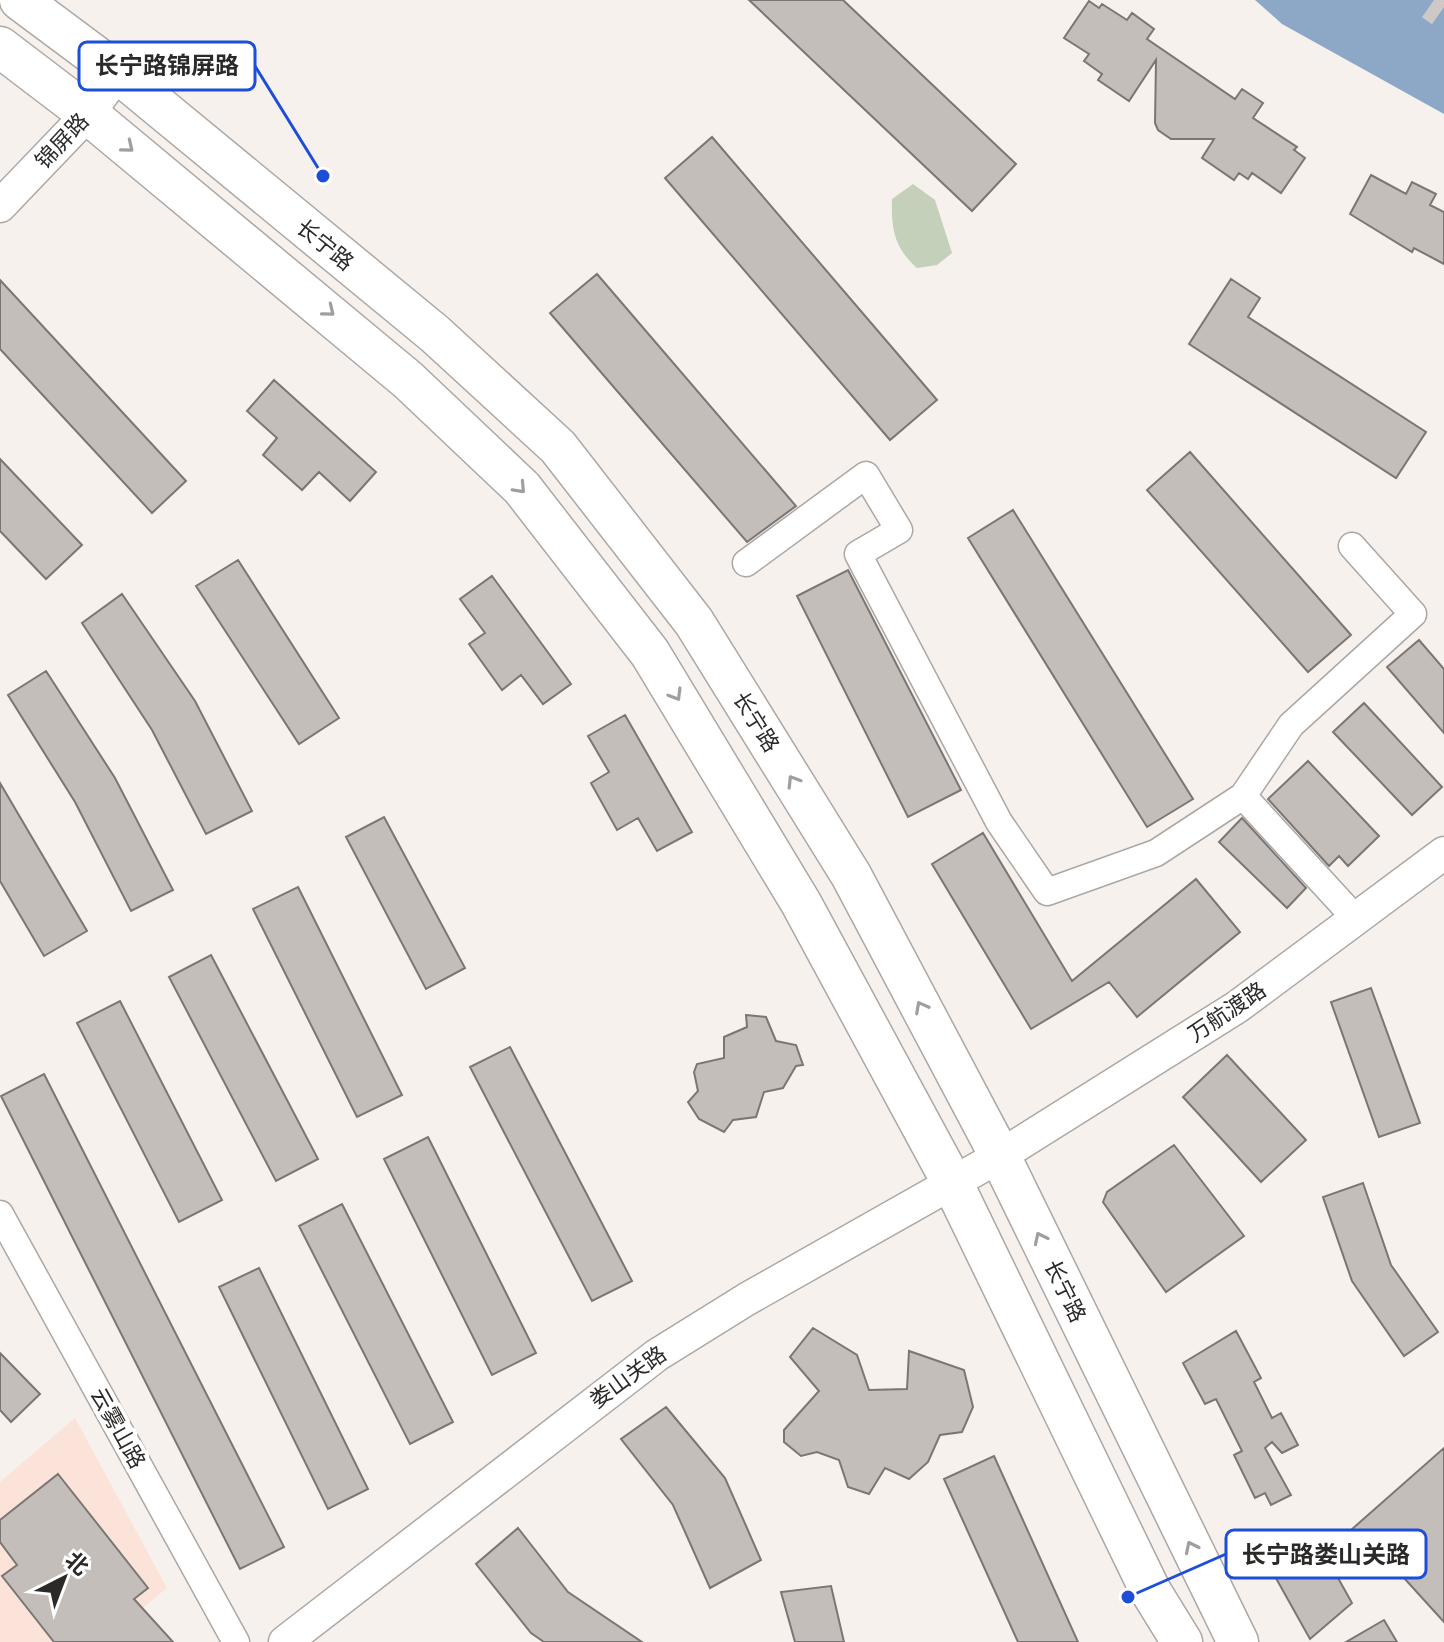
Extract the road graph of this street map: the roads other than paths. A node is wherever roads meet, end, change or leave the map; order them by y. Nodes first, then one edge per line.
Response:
1 (20, 0) edge
2 (0, 47) edge
3 (118, 73) junction
4 (88, 114) junction
5 (0, 206) edge
6 (1352, 546) dead end
7 (746, 563) dead end
8 (1243, 796) junction
9 (1444, 853) edge
10 (1357, 920) junction
11 (1000, 1156) junction
12 (953, 1184) junction
13 (0, 1214) edge
14 (236, 1642) edge
15 (285, 1642) edge
16 (1182, 1642) edge
17 (1238, 1642) edge

1 - 3 main road, 长宁路
2 - 4 main road
3 - 4 street, 锦屏路
11 -> 3 main road, 长宁路
4 - 5 street, 锦屏路
4 -> 12 main road
6 - 8 street
7 - 8 street
8 - 10 street
9 - 10 street, 万航渡路
10 - 11 street, 万航渡路
11 - 12 street, 娄山关路
17 -> 11 main road, 长宁路
12 - 15 street, 娄山关路
12 - 16 main road
13 - 14 street, 云雾山路

